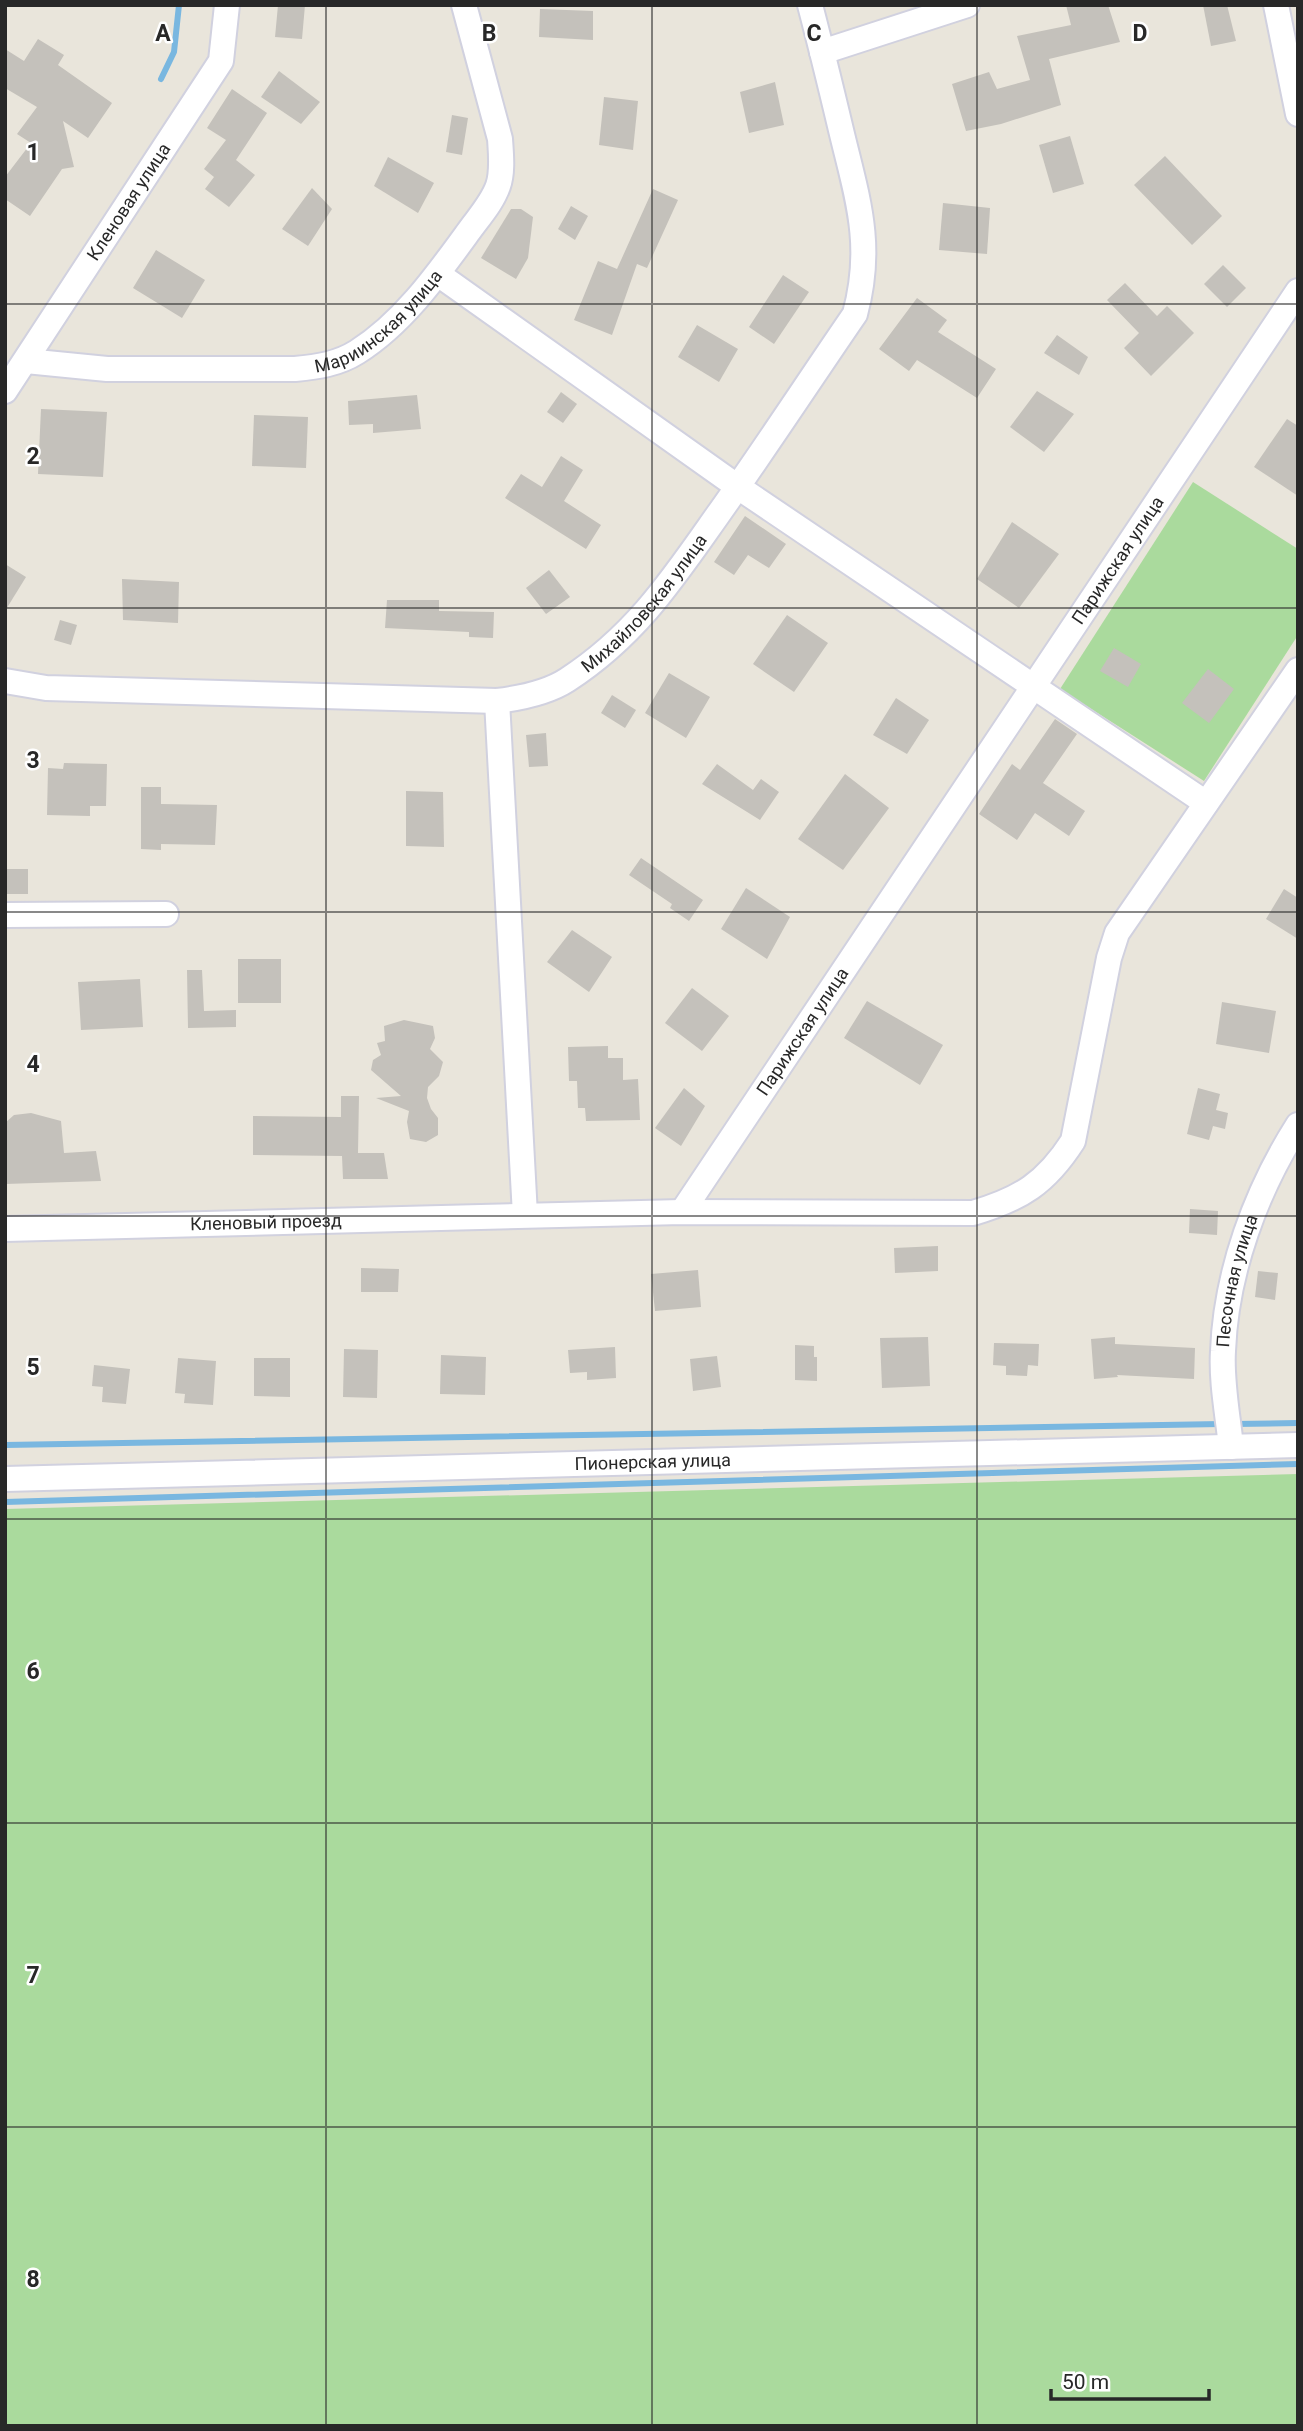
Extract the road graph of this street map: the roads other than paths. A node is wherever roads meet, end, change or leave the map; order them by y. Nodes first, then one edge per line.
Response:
1 (227, 5) edge
2 (464, 5) edge
3 (810, 5) edge
4 (967, 5) edge
5 (1276, 5) edge
6 (822, 52) junction
7 (1298, 114) edge
8 (438, 274) junction
9 (1298, 291) edge
10 (26, 361) junction
11 (5, 391) edge
12 (738, 487) junction
13 (1298, 670) edge
14 (5, 681) edge
15 (1032, 687) junction
16 (497, 701) junction
17 (1206, 803) junction
18 (166, 914) dead end
19 (5, 915) edge
20 (1298, 1125) edge
21 (682, 1212) junction
22 (525, 1215) junction
23 (5, 1229) edge
24 (1298, 1445) edge
25 (1231, 1447) junction
26 (5, 1479) edge

1 - 10 street, Кленовая улица
2 - 8 street, Мариинская улица
3 - 6 street, Михайловская улица
4 - 6 street
5 - 7 street
6 - 12 street, Михайловская улица
8 - 10 street, Мариинская улица
8 - 12 street
9 - 15 street, Парижская улица
10 - 11 street, Кленовая улица
12 - 15 street
12 - 16 street, Михайловская улица
13 - 17 street
14 - 16 street, Михайловская улица
15 - 17 street
15 - 21 street, Парижская улица
16 - 22 street
17 - 21 street
18 - 19 street
20 - 25 street, Песочная улица
21 - 22 street
22 - 23 street, Кленовый проезд
24 - 25 street, Пионерская улица
25 - 26 street, Пионерская улица

